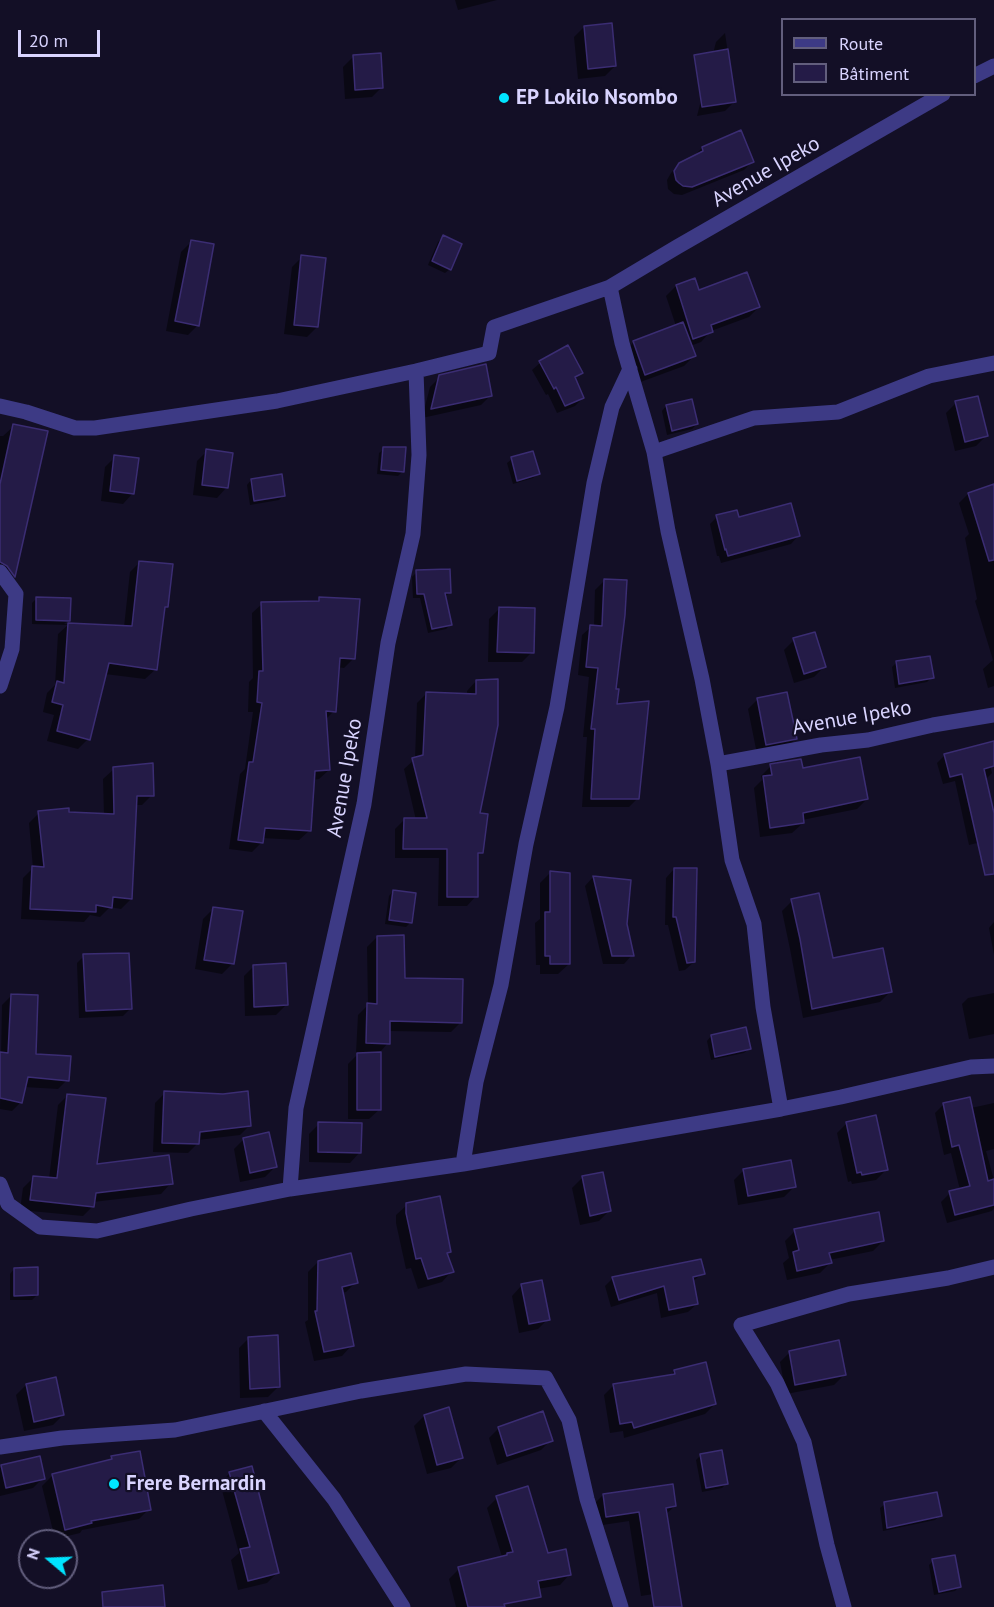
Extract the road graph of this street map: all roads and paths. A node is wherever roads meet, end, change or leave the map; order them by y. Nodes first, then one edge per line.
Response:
1 (994, 66) edge
2 (976, 75) edge
3 (940, 96) edge
4 (610, 287) junction
5 (994, 363) edge
6 (630, 369) junction
7 (416, 371) junction
8 (0, 406) edge
9 (654, 452) junction
10 (0, 572) edge
11 (0, 686) edge
12 (994, 715) edge
13 (718, 764) junction
14 (994, 1066) edge
15 (781, 1109) junction
16 (463, 1164) junction
17 (0, 1184) edge
18 (290, 1189) junction
19 (994, 1267) edge
20 (264, 1411) junction
21 (0, 1447) edge
22 (403, 1607) edge
23 (621, 1607) edge
24 (844, 1607) edge

1 - 2 street
3 - 4 street, Avenue Ipeko
4 - 6 street
4 - 7 street, Avenue Ipeko
5 - 9 street
6 - 9 street
6 - 16 street
7 - 8 street, Avenue Ipeko
7 - 18 street, Avenue Ipeko
9 - 13 street
10 - 11 street
12 - 13 street, Avenue Ipeko
13 - 15 street
14 - 15 street
15 - 16 street
16 - 18 street
17 - 18 street
19 - 24 street
20 - 21 street
20 - 22 street
20 - 23 street

